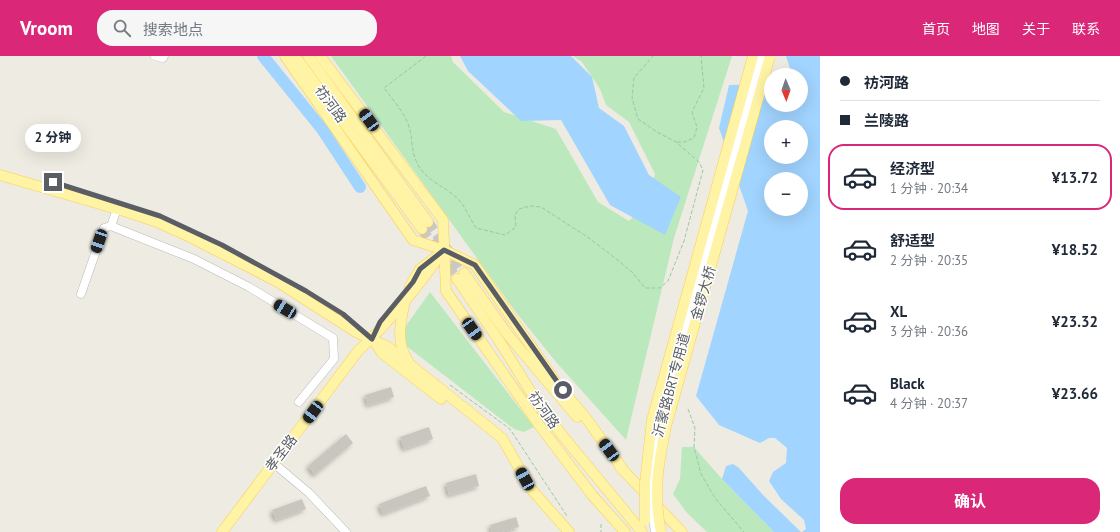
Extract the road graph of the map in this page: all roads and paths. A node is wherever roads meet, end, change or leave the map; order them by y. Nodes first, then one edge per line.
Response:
1 (155, 56) edge
2 (164, 56) edge
3 (285, 56) edge
4 (295, 56) edge
5 (308, 56) edge
6 (320, 56) edge
7 (426, 56) edge
8 (652, 56) edge
9 (701, 56) edge
10 (753, 56) edge
11 (762, 56) edge
12 (770, 56) edge
13 (676, 142) junction
14 (0, 168) edge
15 (0, 175) edge
16 (117, 209) junction
17 (111, 226) junction
18 (444, 250) junction
19 (81, 294) dead end
20 (405, 299) junction
21 (372, 339) junction
22 (411, 366) junction
23 (299, 402) dead end
24 (688, 409) dead end
25 (537, 422) junction
26 (277, 466) junction
27 (624, 471) junction
28 (600, 481) junction
29 (663, 512) junction
30 (601, 524) dead end
31 (222, 532) edge
32 (227, 532) edge
33 (346, 532) edge
34 (563, 532) edge
35 (569, 532) edge
36 (601, 532) edge
37 (625, 532) edge
38 (642, 532) edge
39 (647, 532) edge
40 (655, 532) edge
41 (661, 532) edge
42 (682, 532) edge
43 (689, 532) edge
44 (744, 532) edge

1 - 2 street
3 - 18 main road, 祊河路
4 - 5 main road, 祊河路
6 - 18 main road
7 - 13 path
8 - 13 path
9 - 13 path
10 - 39 main road, 金锣大桥, bridge
11 - 40 street, 沂蒙路BRT专用道, bridge
12 - 41 main road, 金锣大桥, bridge
14 - 21 main road
15 - 16 main road
16 - 17 street
16 - 21 main road
17 - 19 street
17 - 23 street
18 - 20 main road, 孝圣路
18 - 21 main road, 孝圣路
18 - 25 main road
18 - 27 main road, 祊河路
20 - 21 main road, 孝圣路
20 - 22 main road
21 - 22 main road
21 - 26 main road, 孝圣路
21 - 31 main road, 孝圣路
21 - 34 main road
22 - 35 main road
24 - 44 path
25 - 28 main road
25 - 37 main road
26 - 32 main road, 孝圣路
26 - 33 street
27 - 28 main road, 祊河路
27 - 29 main road, 祊河路
28 - 38 main road, 祊河路
29 - 42 main road, 祊河路
29 - 43 main road
30 - 36 path

